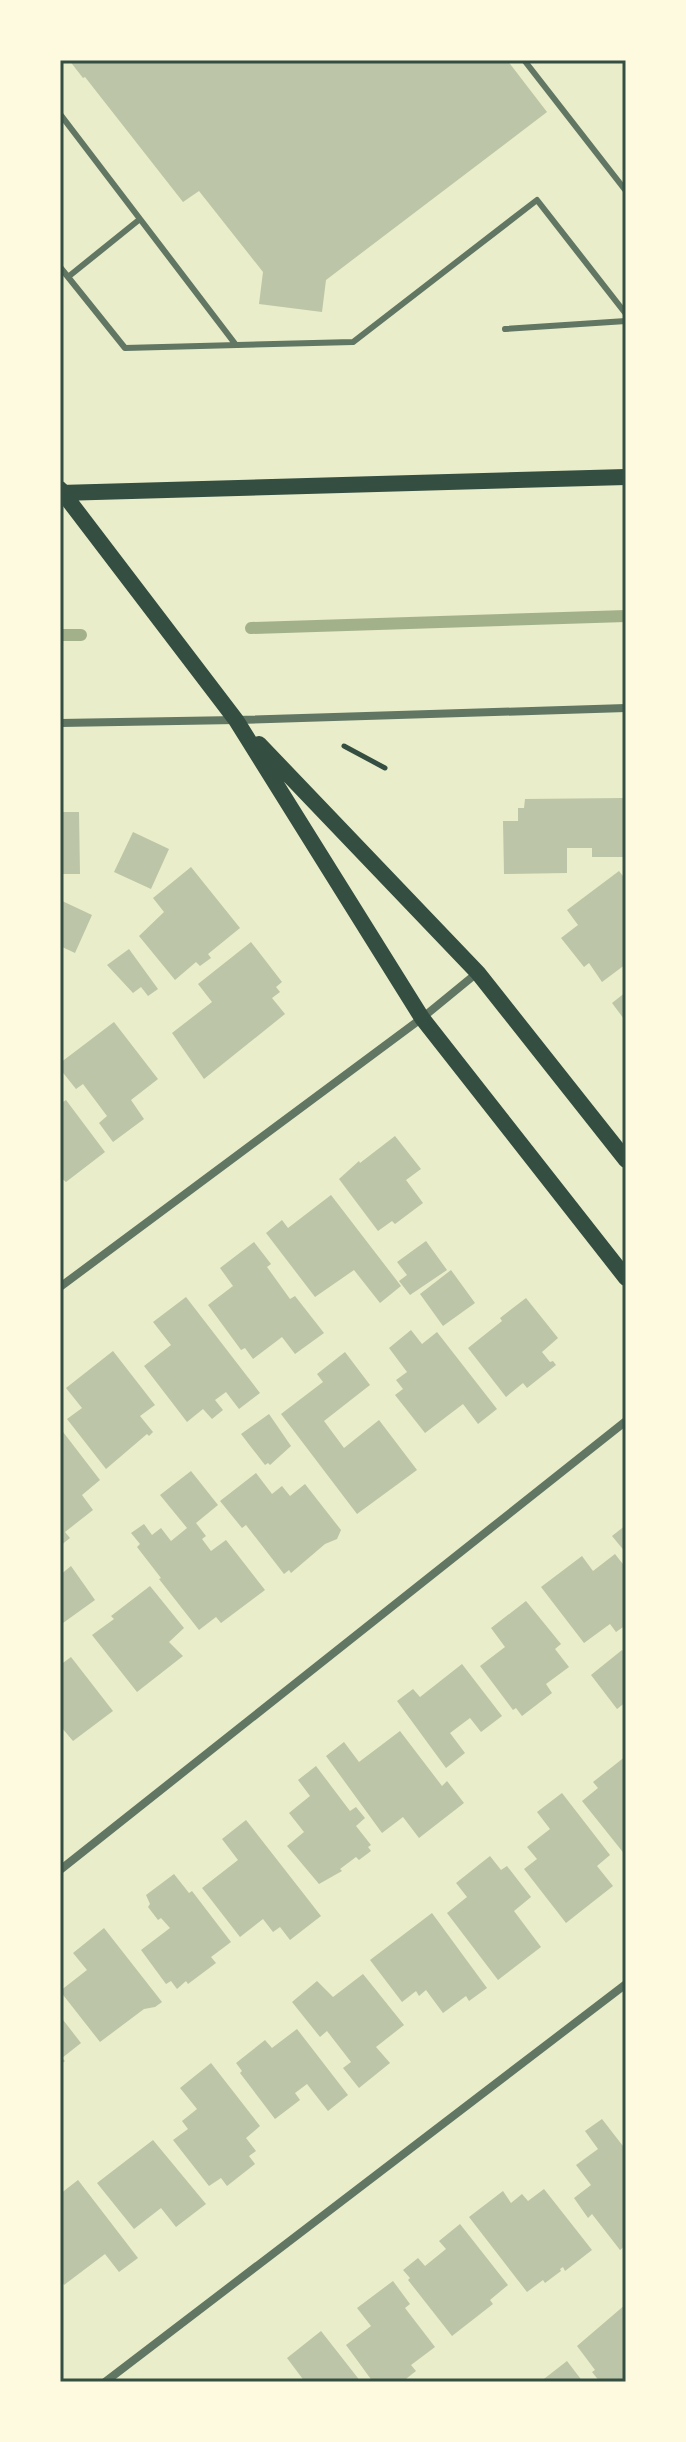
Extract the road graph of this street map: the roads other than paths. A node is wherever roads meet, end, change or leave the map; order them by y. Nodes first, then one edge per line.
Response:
1 (524, 60) edge
2 (60, 114) edge
3 (626, 191) edge
4 (140, 219) junction
5 (60, 267) edge
6 (68, 277) junction
7 (626, 314) edge
8 (626, 321) edge
9 (505, 329) dead end
10 (236, 345) junction
11 (626, 477) edge
12 (61, 492) edge
13 (626, 708) edge
14 (236, 720) junction
15 (60, 723) edge
16 (478, 973) junction
17 (422, 1018) junction
18 (626, 1160) edge
19 (626, 1278) edge
20 (60, 1287) edge
21 (626, 1421) edge
22 (60, 1870) edge
23 (626, 1984) edge
24 (105, 2382) edge

1 - 3 lane
2 - 4 lane
4 - 6 lane
4 - 10 lane
5 - 6 lane
6 - 10 lane
7 - 10 lane
8 - 9 lane
11 - 12 main road
12 - 14 main road
13 - 14 street
14 - 15 street
14 - 16 main road
14 - 17 main road
16 - 17 street
16 - 18 main road
17 - 19 main road
17 - 20 street
21 - 22 street
23 - 24 street

